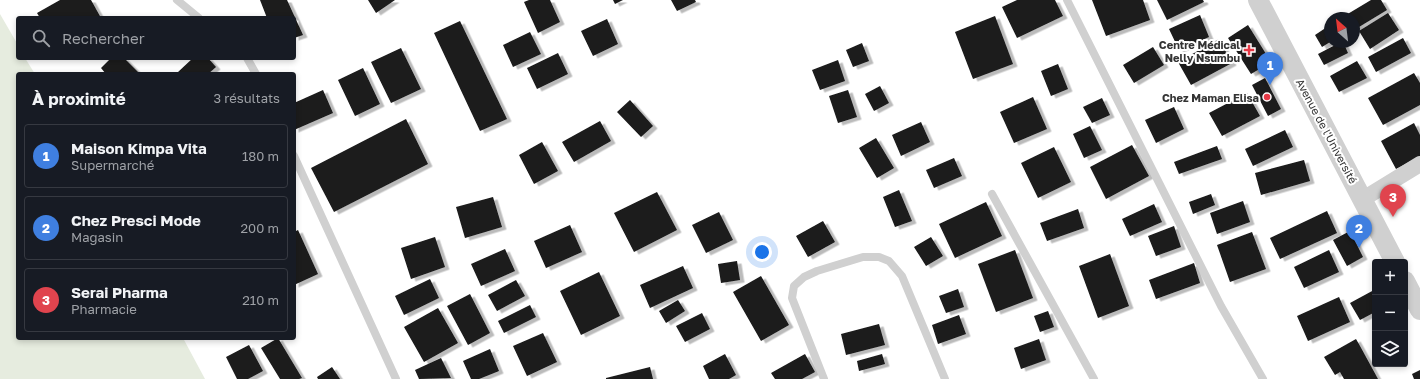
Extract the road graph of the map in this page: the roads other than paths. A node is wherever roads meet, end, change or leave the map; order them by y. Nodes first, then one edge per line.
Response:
1 (178, 0) edge
2 (1067, 0) edge
3 (1258, 0) edge
4 (197, 16) edge
5 (248, 60) edge
6 (255, 72) edge
7 (296, 160) edge
8 (1420, 164) edge
9 (992, 194) dead end
10 (1363, 199) junction
11 (1393, 259) edge
12 (1408, 287) edge
13 (1420, 310) edge
14 (396, 379) edge
15 (824, 379) edge
16 (945, 379) edge
17 (1094, 379) edge
18 (1263, 379) edge

1 - 4 lane
2 - 18 lane
3 - 10 street, Avenue de l'Université
5 - 6 lane
7 - 14 lane
8 - 10 street
9 - 17 lane
10 - 11 street, Avenue de l'Université
12 - 13 street
15 - 16 lane

